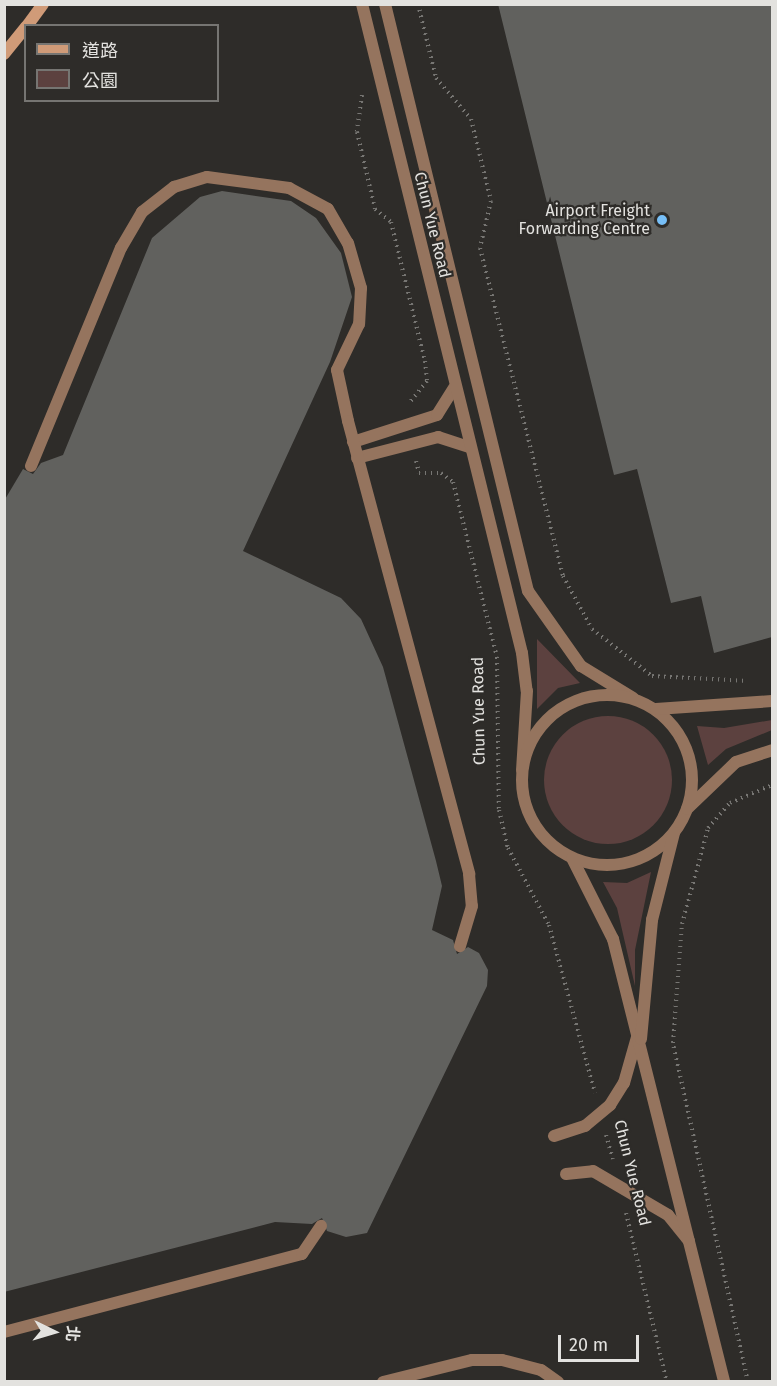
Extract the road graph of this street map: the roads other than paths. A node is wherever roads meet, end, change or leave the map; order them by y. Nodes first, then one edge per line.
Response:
1 (43, 4) edge
2 (362, 4) edge
3 (385, 4) edge
4 (28, 24) edge
5 (24, 29) edge
6 (4, 54) edge
7 (454, 388) junction
8 (353, 442) junction
9 (468, 447) junction
10 (357, 458) junction
11 (31, 466) dead end
12 (633, 698) junction
13 (772, 701) edge
14 (656, 710) junction
15 (772, 750) edge
16 (522, 770) junction
17 (687, 809) junction
18 (674, 833) junction
19 (572, 858) junction
20 (460, 946) dead end
21 (639, 1043) junction
22 (554, 1136) dead end
23 (566, 1174) dead end
24 (321, 1226) dead end
25 (690, 1242) junction
26 (4, 1332) edge
27 (383, 1382) edge
28 (558, 1382) edge
29 (724, 1382) edge

1 - 4 street
2 - 7 street, Chun Yue Road
3 - 12 street, Chun Yue Road
5 - 6 street
7 - 8 street
7 - 9 street, Chun Yue Road
8 - 10 street
8 - 11 street
9 - 10 street
9 - 16 street, Chun Yue Road
10 - 20 street
12 - 14 street
12 - 16 street
13 - 14 street
14 - 17 street
15 - 17 street
16 - 19 street
17 - 18 street
18 - 19 street
18 - 21 street
19 - 21 street
21 - 22 street
21 - 25 street
23 - 25 street
24 - 26 street
25 - 29 street
27 - 28 street

